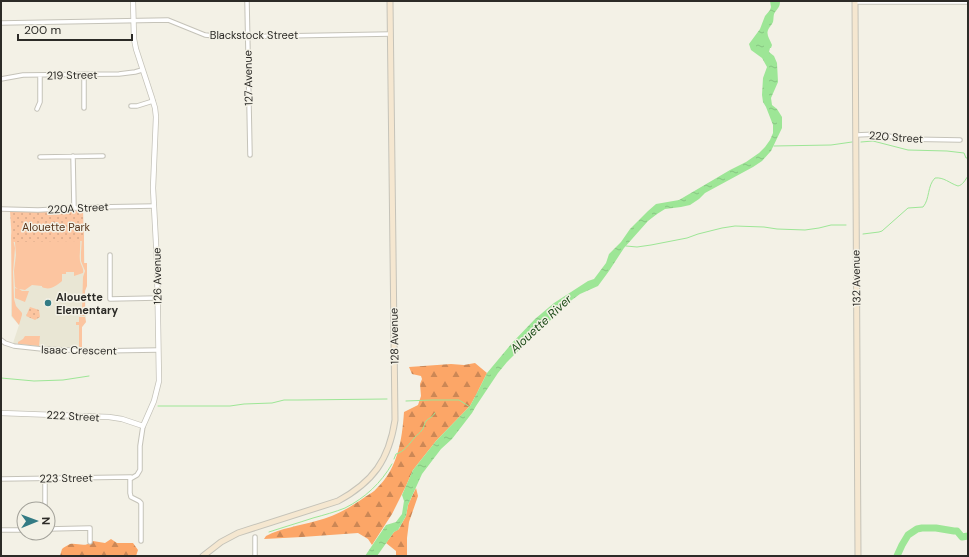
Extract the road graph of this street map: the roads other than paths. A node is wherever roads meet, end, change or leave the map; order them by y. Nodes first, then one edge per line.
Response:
1 (133, 1) edge
2 (247, 1) edge
3 (390, 1) edge
4 (855, 1) edge
5 (968, 2) edge
6 (134, 21) junction
7 (1, 23) edge
8 (390, 34) junction
9 (248, 36) junction
10 (142, 70) junction
11 (84, 74) junction
12 (40, 75) junction
13 (1, 79) edge
14 (153, 101) junction
15 (131, 106) dead end
16 (84, 108) dead end
17 (37, 109) dead end
18 (856, 135) junction
19 (960, 140) dead end
20 (250, 155) dead end
21 (40, 156) dead end
22 (73, 156) junction
23 (103, 156) dead end
24 (154, 206) junction
25 (74, 208) junction
26 (1, 209) edge
27 (110, 255) dead end
28 (157, 298) junction
29 (1, 340) edge
30 (158, 350) junction
31 (1, 413) edge
32 (143, 426) junction
33 (45, 478) junction
34 (131, 478) junction
35 (1, 479) edge
36 (45, 501) edge
37 (56, 529) edge
38 (1, 530) edge
39 (16, 530) edge
40 (255, 537) dead end
41 (141, 540) dead end
42 (90, 542) dead end
43 (203, 556) edge
44 (255, 556) edge
45 (858, 556) edge

1 - 6 street, 126 Avenue
2 - 9 street, 127 Avenue
3 - 8 main road, 128 Avenue
4 - 5 street
4 - 18 main road, 132 Avenue
6 - 7 street, Blackstock Street
6 - 9 street, Blackstock Street
6 - 10 street, 126 Avenue
8 - 9 street, Blackstock Street
8 - 43 main road, 128 Avenue
9 - 20 street, 127 Avenue
10 - 11 street, 219 Street
10 - 14 street, 126 Avenue
11 - 12 street, 219 Street
11 - 16 street
12 - 13 street, 219 Street
12 - 17 street
14 - 15 street
14 - 24 street, 126 Avenue
18 - 19 street, 220 Street
18 - 45 main road, 132 Avenue
21 - 22 street
22 - 23 street
22 - 25 street
24 - 25 street, 220A Street
24 - 28 street, 126 Avenue
25 - 26 street, 220A Street
27 - 28 street
28 - 30 street, 126 Avenue
29 - 30 street, Isaac Crescent
30 - 32 street, 126 Avenue
31 - 32 street, 222 Street
32 - 34 street, 126 Avenue
33 - 34 street, 223 Street
33 - 35 street, 223 Street
33 - 36 street
34 - 41 street, 126 Avenue
37 - 42 street
38 - 39 street
40 - 44 street

